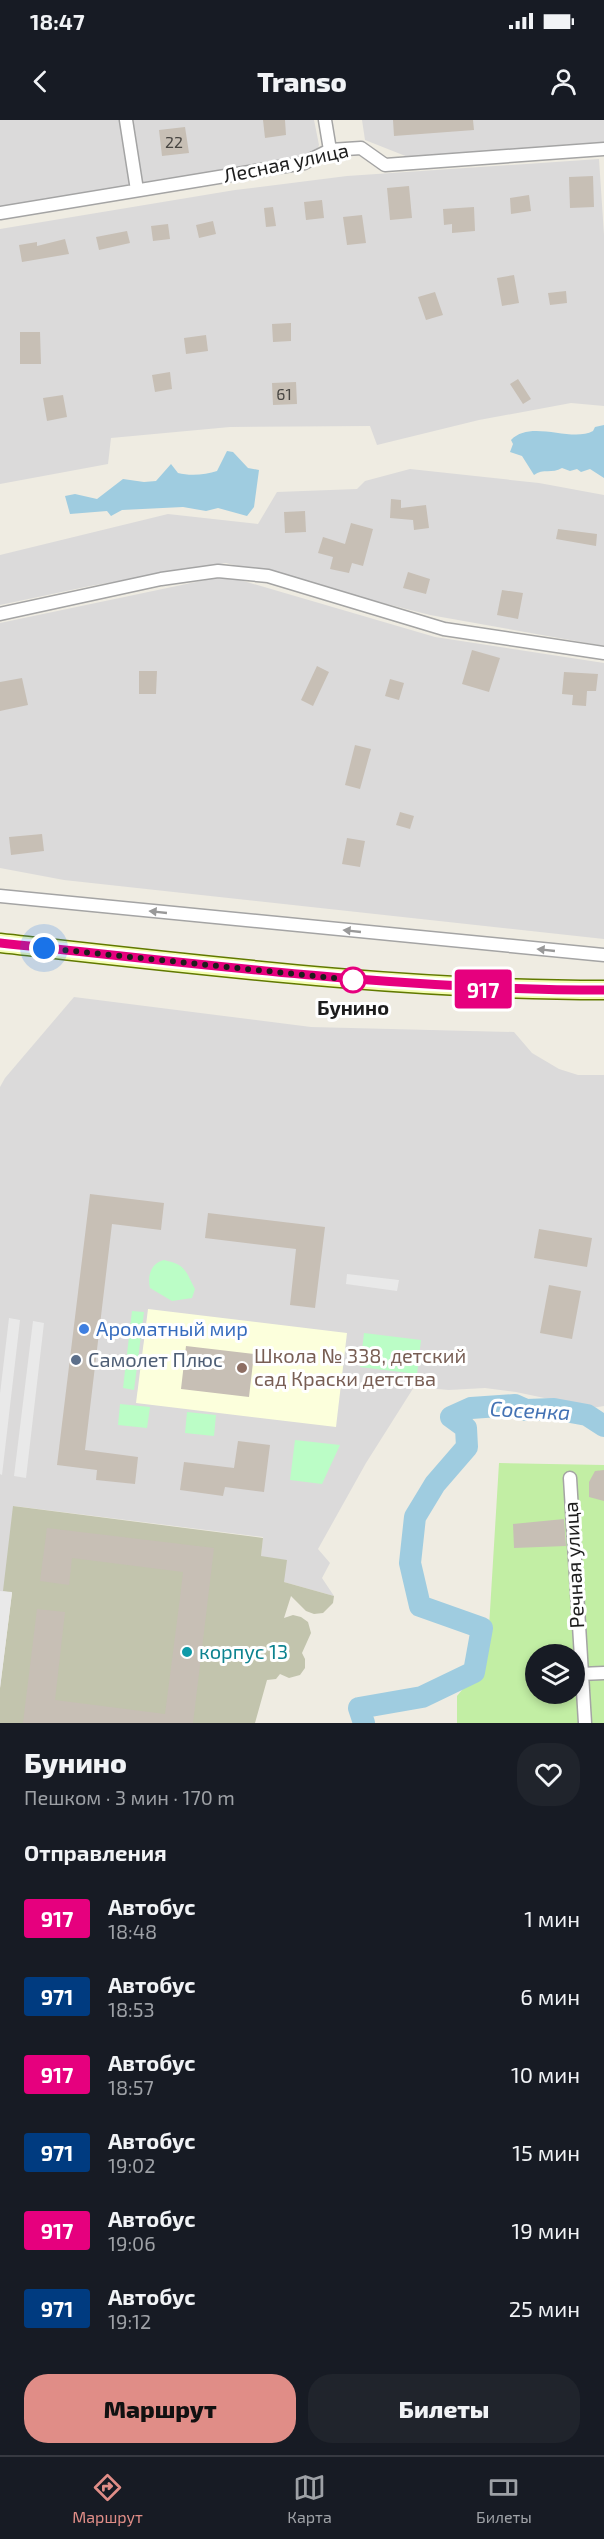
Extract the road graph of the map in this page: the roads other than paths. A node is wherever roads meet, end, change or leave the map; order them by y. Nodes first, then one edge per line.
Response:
1 (126, 120) edge
2 (325, 120) edge
3 (604, 149) edge
4 (330, 150) junction
5 (137, 190) junction
6 (0, 213) edge
7 (0, 614) edge
8 (604, 653) edge
9 (0, 896) edge
10 (0, 943) edge
11 (604, 955) edge
12 (604, 990) edge
13 (570, 1478) dead end
14 (578, 1644) edge
15 (604, 1673) edge
16 (585, 1674) edge
17 (583, 1704) edge
18 (585, 1723) edge

1 - 5 street
2 - 4 street
3 - 4 street, Лесная улица
4 - 5 street, Лесная улица
5 - 6 street, Лесная улица
7 - 8 street
11 -> 9 street
10 - 12 main road
13 - 14 street, Речная улица
15 - 16 street
17 - 18 street, Речная улица

